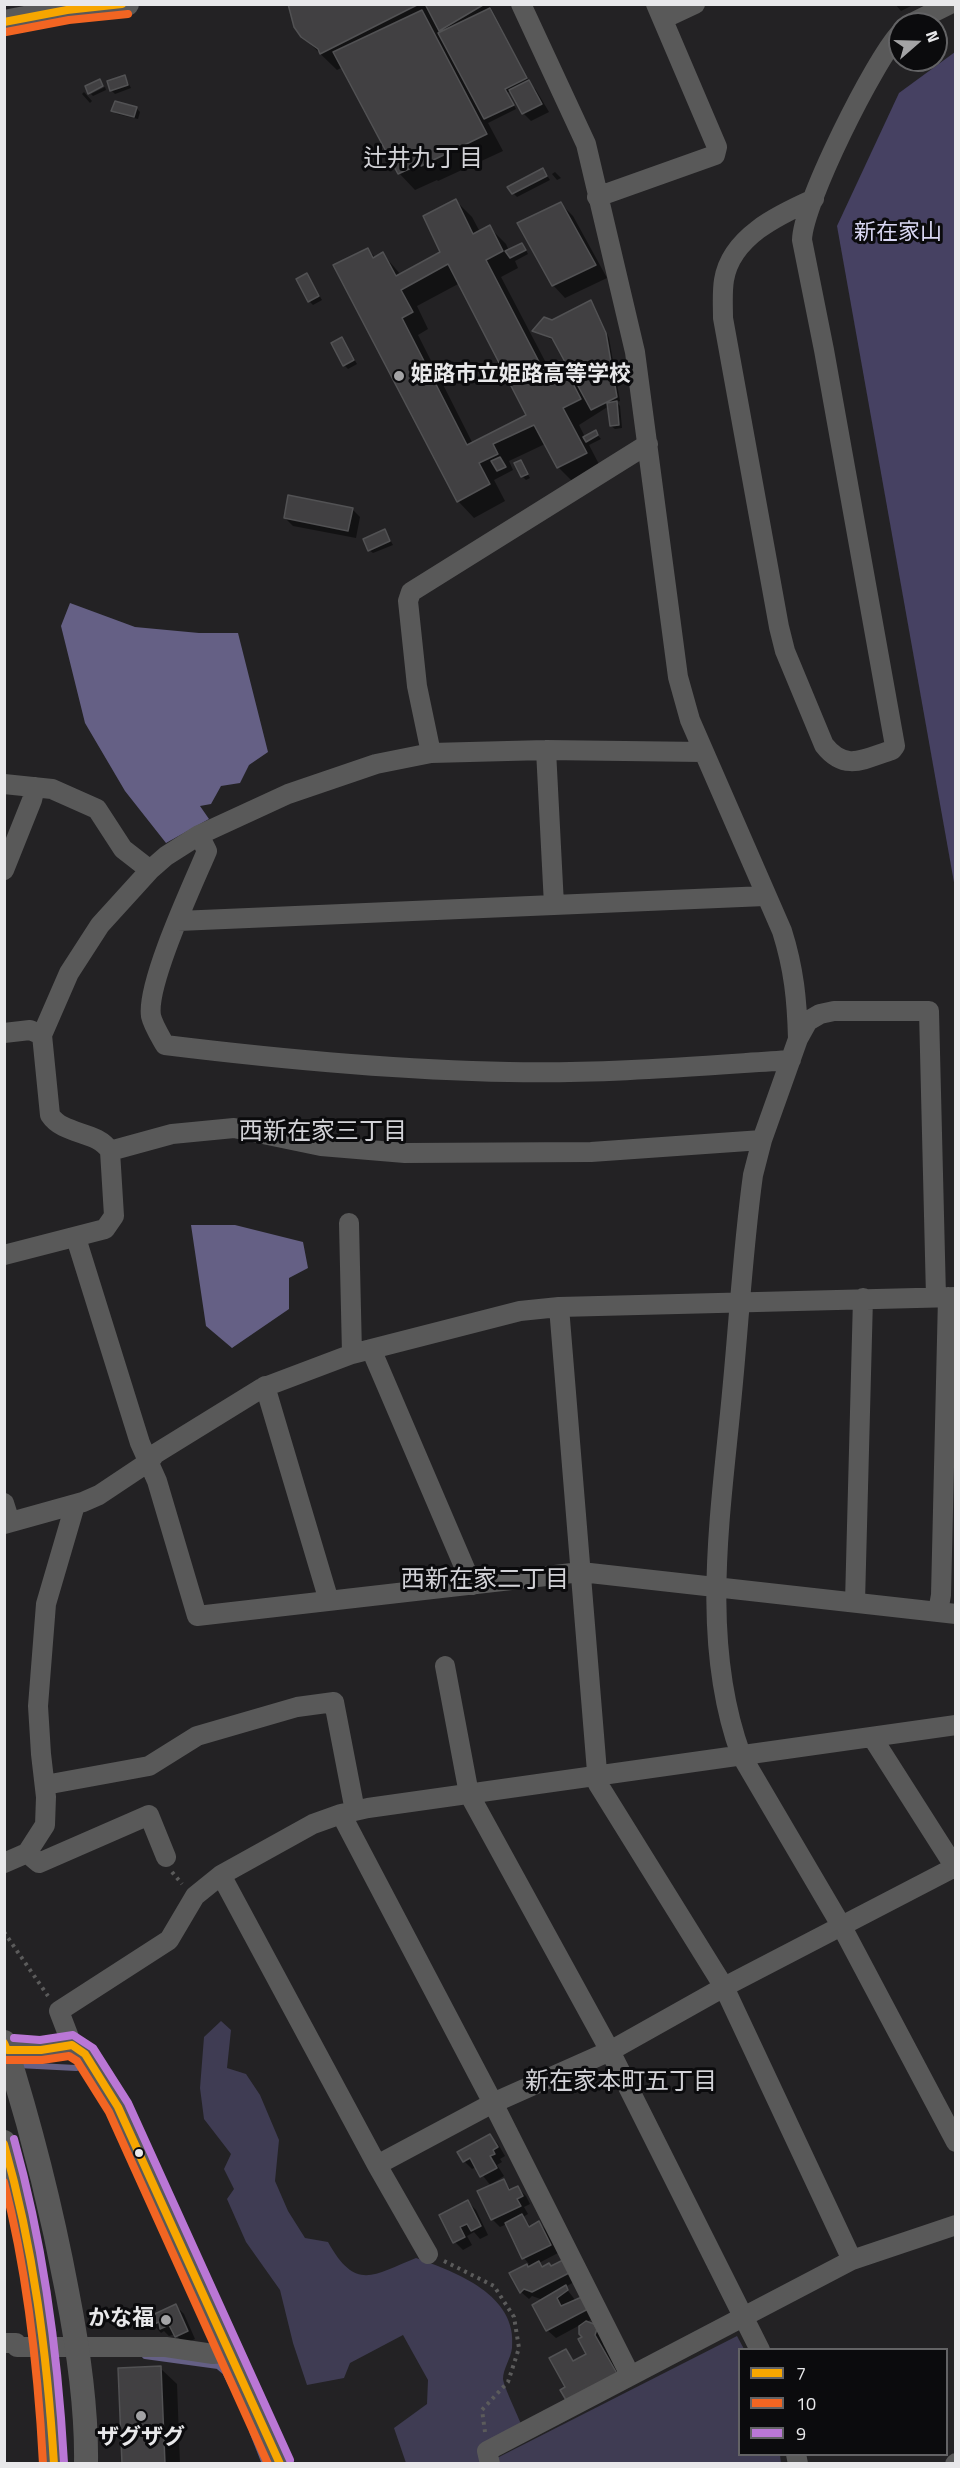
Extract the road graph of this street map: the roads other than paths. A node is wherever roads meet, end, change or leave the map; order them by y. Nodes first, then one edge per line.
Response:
1 (127, 4) edge
2 (520, 4) edge
3 (695, 4) edge
4 (950, 4) edge
5 (99, 6) edge
6 (660, 12) edge
7 (934, 12) edge
8 (4, 22) edge
9 (888, 48) edge
10 (597, 197) junction
11 (814, 199) junction
12 (648, 444) junction
13 (546, 750) junction
14 (703, 752) junction
15 (430, 753) junction
16 (4, 784) edge
17 (35, 787) junction
18 (199, 835) junction
19 (4, 870) edge
20 (150, 870) junction
21 (765, 896) junction
22 (554, 905) junction
23 (178, 921) junction
24 (4, 1033) edge
25 (42, 1035) junction
26 (798, 1039) junction
27 (791, 1060) junction
28 (762, 1140) junction
29 (110, 1151) junction
30 (349, 1223) dead end
31 (78, 1245) junction
32 (4, 1255) edge
33 (947, 1297) edge
34 (863, 1298) junction
35 (740, 1301) junction
36 (559, 1307) junction
37 (362, 1351) junction
38 (265, 1386) junction
39 (145, 1452) junction
40 (75, 1505) junction
41 (7, 1515) edge
42 (581, 1572) junction
43 (472, 1585) junction
44 (717, 1587) junction
45 (328, 1601) junction
46 (855, 1602) junction
47 (947, 1613) edge
48 (445, 1666) dead end
49 (956, 1725) edge
50 (872, 1737) junction
51 (741, 1755) junction
52 (598, 1776) junction
53 (45, 1785) junction
54 (469, 1794) junction
55 (348, 1812) junction
56 (27, 1853) junction
57 (166, 1857) road end
58 (4, 1863) edge
59 (955, 1868) edge
60 (221, 1875) junction
61 (842, 1928) junction
62 (724, 1987) junction
63 (72, 2045) junction
64 (5, 2047) edge
65 (610, 2051) junction
66 (493, 2103) junction
67 (4, 2142) edge
68 (956, 2142) edge
69 (377, 2165) junction
70 (956, 2225) edge
71 (428, 2254) road end
72 (852, 2260) junction
73 (744, 2317) junction
74 (44, 2347) junction
75 (78, 2347) junction
76 (9, 2348) edge
77 (760, 2348) edge
78 (231, 2352) junction
79 (630, 2374) junction
80 (489, 2457) edge
81 (54, 2463) edge
82 (86, 2463) edge
83 (280, 2463) edge

1 - 5 street
2 - 10 street
3 - 6 street
4 - 7 street
5 - 8 street
6 - 10 street
9 - 11 street
10 - 12 street
11 - 11 street
12 - 14 street
12 - 15 street
13 - 14 street
13 - 15 street
13 - 22 street
14 - 21 street
15 - 18 street
16 - 17 street
17 - 19 street
17 - 20 street
18 - 20 street
18 - 23 street
20 - 25 street
21 - 22 street
21 - 26 street
22 - 23 street
23 - 27 street
24 - 25 street
25 - 29 street
26 - 27 street
26 - 33 street
27 - 28 street
28 - 29 street
28 - 35 street
29 - 31 street
30 - 37 street
31 - 32 street
31 - 39 street
33 - 34 street
33 - 47 street
34 - 35 street
34 - 46 street
35 - 36 street
35 - 44 street
36 - 37 street
36 - 42 street
37 - 38 street
37 - 43 street
38 - 39 street
38 - 45 street
39 - 40 street
39 - 45 street
40 - 41 street
40 - 53 street
42 - 43 street
42 - 44 street
42 - 52 street
43 - 45 street
44 - 46 street
44 - 51 street
46 - 47 street
48 - 54 street
49 - 50 street
50 - 51 street
50 - 59 street
51 - 52 street
51 - 61 street
52 - 54 street
52 - 62 street
53 - 55 street
53 - 56 street
54 - 55 street
54 - 65 street
55 - 60 street
55 - 66 street
56 - 57 street
56 - 58 street
59 - 61 street
60 - 63 street
60 - 69 street
61 - 62 street
61 - 68 street
62 - 65 street
62 - 72 street
63 - 64 street
63 - 78 street
64 - 75 street
65 - 66 street
65 - 73 street
66 - 69 street
66 - 79 street
67 - 74 street
69 - 71 street
70 - 72 street
72 - 73 street
73 - 77 street
73 - 79 street
74 - 75 street
74 - 76 street
74 - 81 street
75 - 78 street
75 - 82 street
78 - 83 street
79 - 80 street

